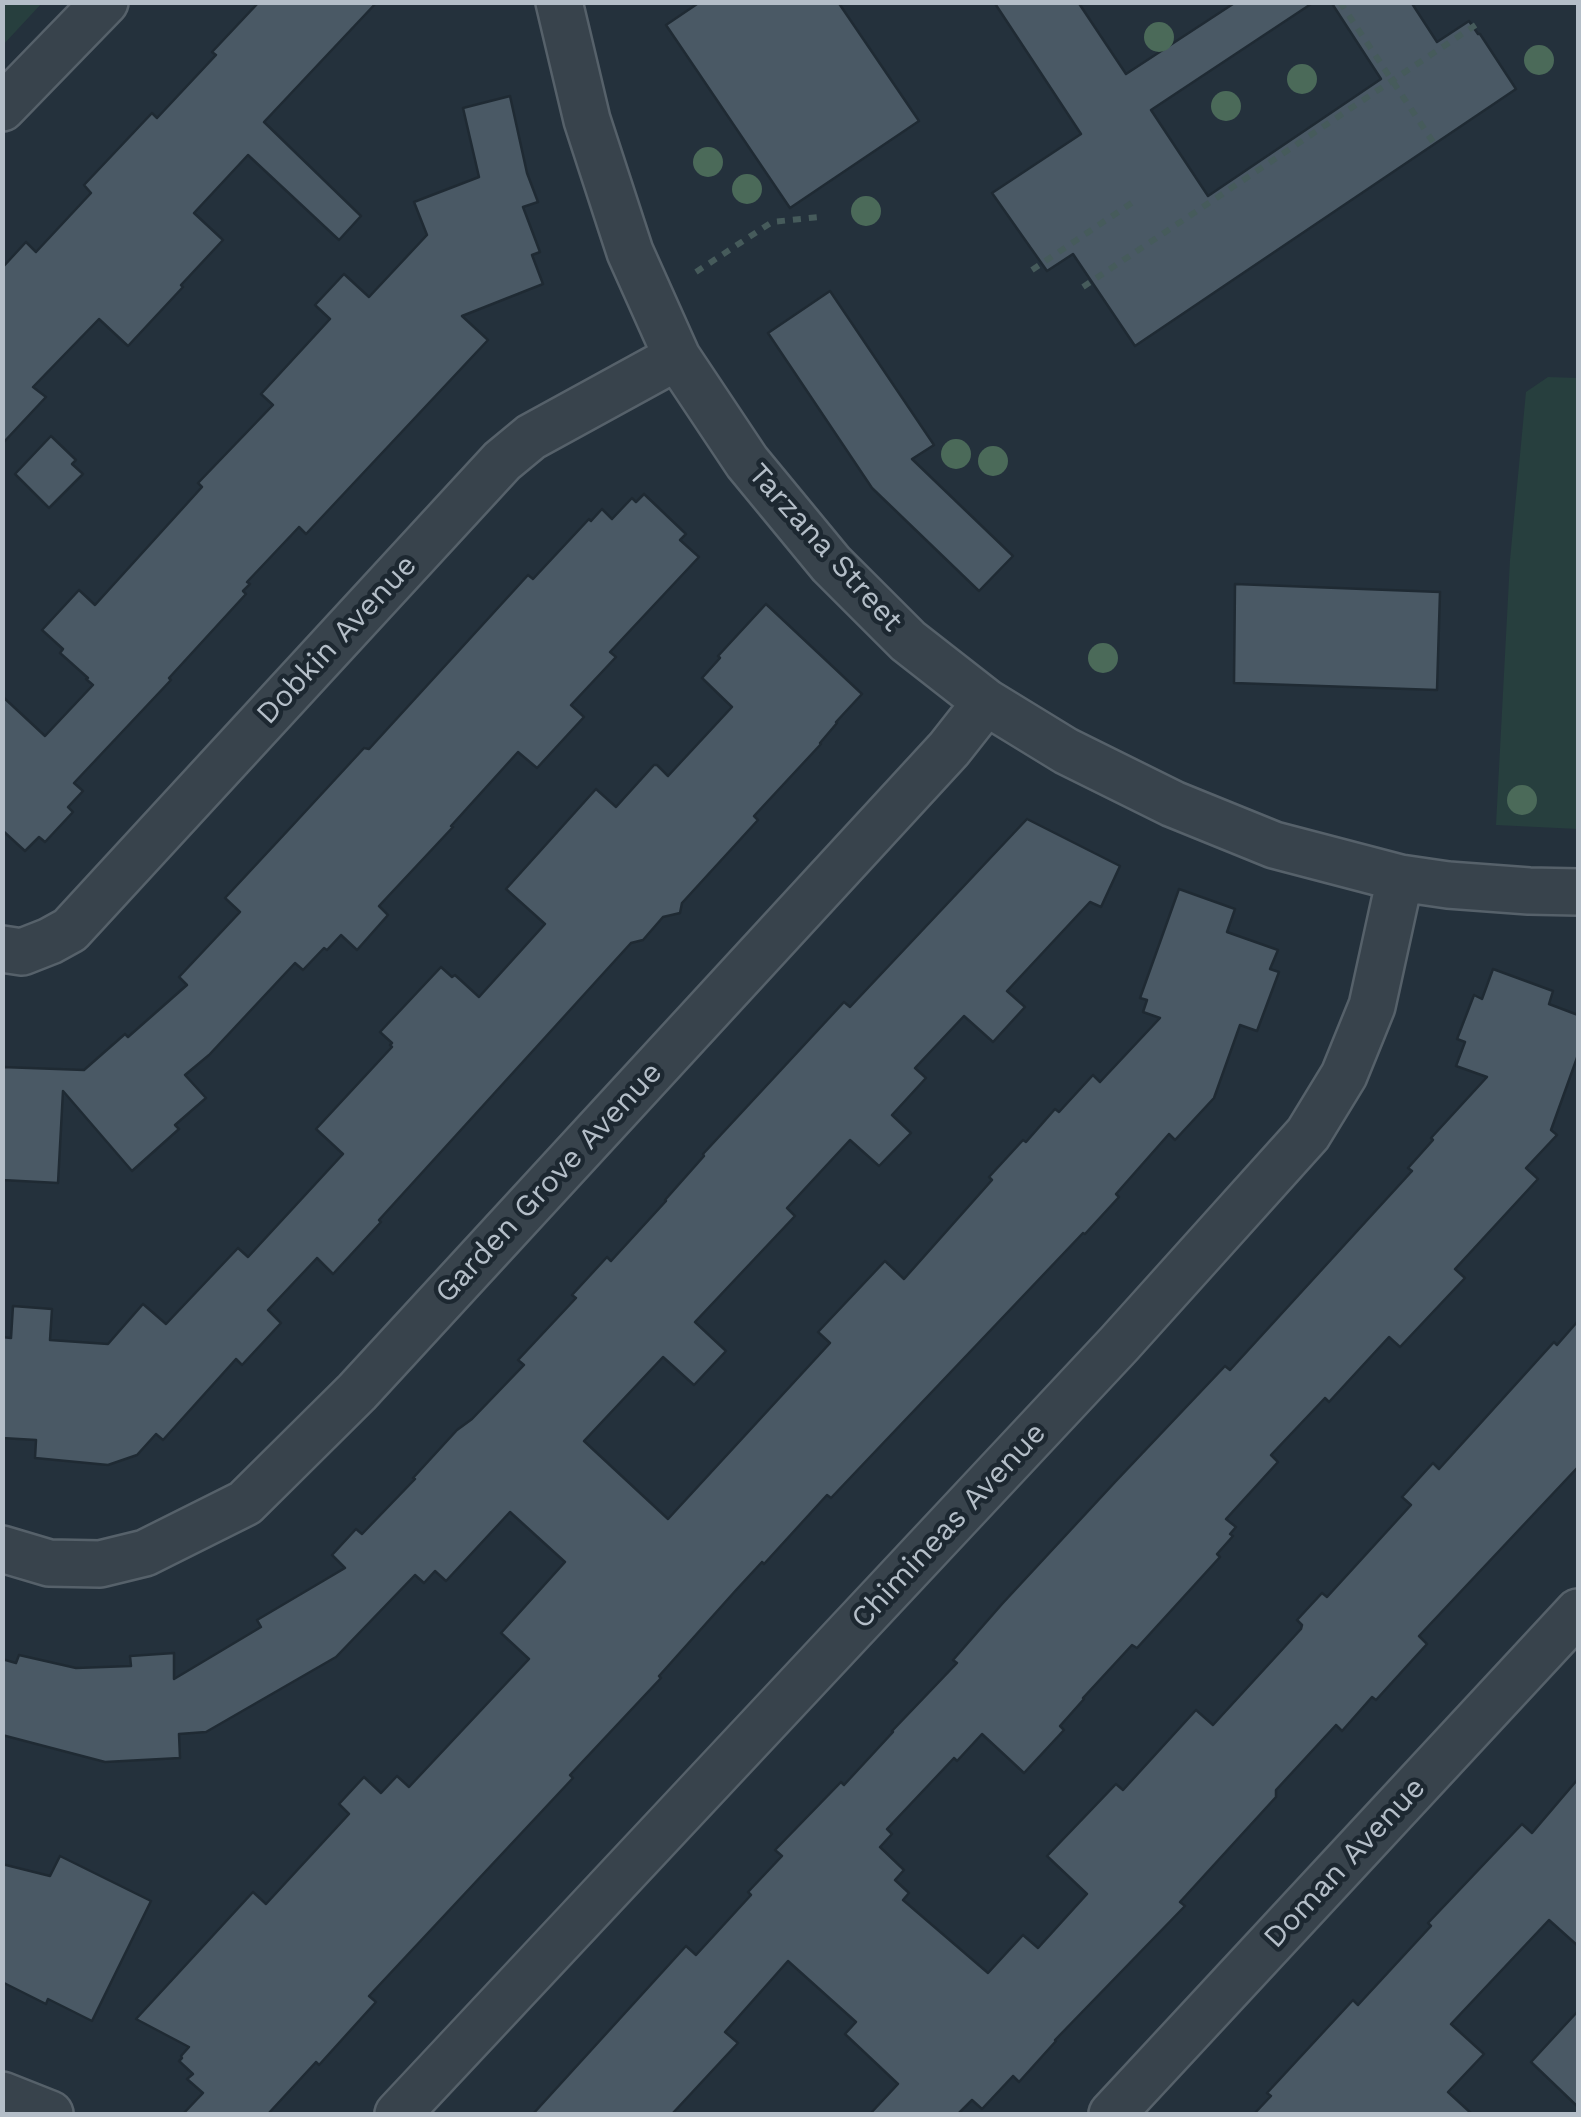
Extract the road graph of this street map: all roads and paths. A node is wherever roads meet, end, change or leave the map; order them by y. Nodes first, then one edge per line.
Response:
1 (104, 2) edge
2 (560, 2) edge
3 (1340, 2) edge
4 (1480, 22) dead end
5 (1392, 80) junction
6 (2, 108) edge
7 (1437, 148) dead end
8 (1136, 200) dead end
9 (819, 217) dead end
10 (1032, 270) dead end
11 (696, 272) dead end
12 (1084, 287) dead end
13 (677, 357) junction
14 (986, 702) junction
15 (1400, 878) junction
16 (1578, 892) edge
17 (12, 950) edge
18 (2, 1549) edge
19 (1578, 1612) edge
20 (2, 2096) edge
21 (50, 2114) edge
22 (398, 2114) edge
23 (1112, 2114) edge

1 - 6 street
2 - 13 street, Tarzana Street
3 - 5 path
4 - 5 path
5 - 7 path
5 - 12 path
8 - 10 path
9 - 11 path
13 - 14 street, Tarzana Street
13 - 17 street, Dobkin Avenue
14 - 15 street, Tarzana Street
14 - 18 street, Garden Grove Avenue
15 - 16 street, Tarzana Street
15 - 22 street, Chimineas Avenue
19 - 23 street, Doman Avenue
20 - 21 street

